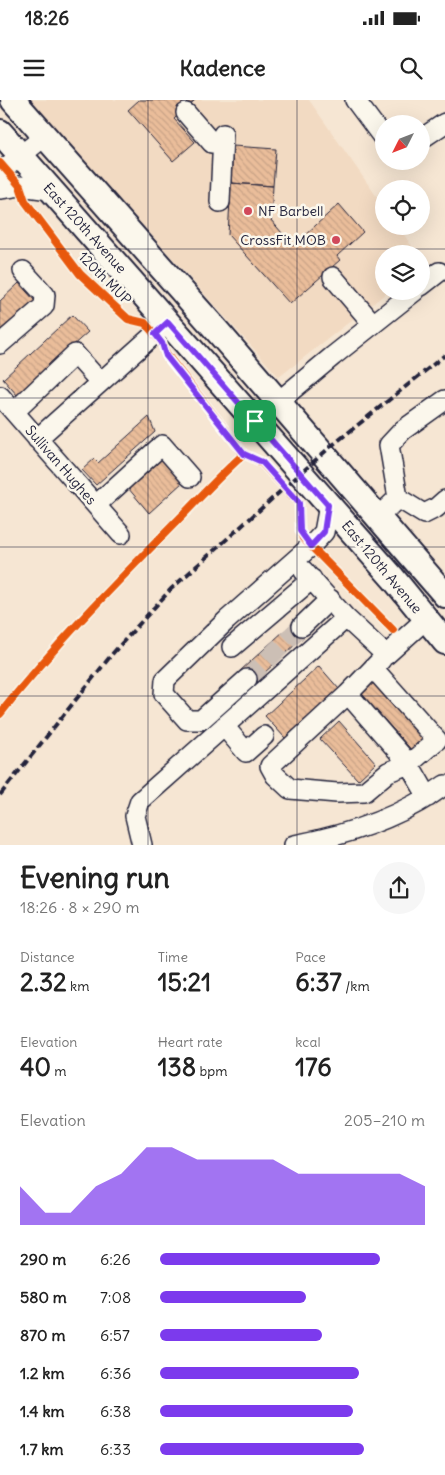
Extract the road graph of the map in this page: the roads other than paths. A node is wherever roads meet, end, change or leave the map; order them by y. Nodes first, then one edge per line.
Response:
1 (13, 100) edge
2 (355, 100) edge
3 (186, 113) dead end
4 (445, 123) edge
5 (375, 127) edge
6 (0, 132) edge
7 (430, 133) edge
8 (45, 136) junction
9 (22, 156) junction
10 (0, 175) edge
11 (0, 189) edge
12 (50, 190) junction
13 (220, 202) dead end
14 (23, 271) dead end
15 (439, 272) dead end
16 (333, 276) dead end
17 (430, 279) edge
18 (404, 300) edge
19 (168, 322) junction
20 (373, 324) junction
21 (0, 344) edge
22 (100, 382) junction
23 (0, 396) edge
24 (445, 400) edge
25 (278, 401) junction
26 (14, 412) junction
27 (255, 421) junction
28 (38, 438) junction
29 (190, 477) dead end
30 (398, 498) junction
31 (445, 500) edge
32 (96, 505) junction
33 (328, 505) junction
34 (378, 517) junction
35 (122, 534) dead end
36 (296, 561) junction
37 (312, 579) junction
38 (445, 595) edge
39 (330, 600) junction
40 (346, 618) junction
41 (426, 619) junction
42 (228, 620) junction
43 (302, 626) tunnel mouth
44 (445, 642) edge
45 (379, 661) junction
46 (247, 679) tunnel mouth
47 (348, 694) junction
48 (224, 726) junction
49 (264, 736) dead end
50 (409, 764) junction
51 (445, 785) edge
52 (428, 797) junction
53 (142, 845) edge
54 (294, 845) edge

1 - 8 main road, East 120th Avenue
2 - 5 street
3 - 13 street
4 - 7 street
6 - 9 main road, East 120th Avenue
8 - 9 street
8 - 25 main road, East 120th Avenue
9 - 10 street
9 - 12 main road, East 120th Avenue
11 - 12 street
12 - 19 main road, East 120th Avenue
14 - 21 street
15 - 17 street
16 - 20 street
18 - 20 street
19 - 22 street
19 - 27 main road, East 120th Avenue
20 - 25 street
22 - 26 street
22 - 28 street
23 - 26 street, Sullivan Hughes
24 - 30 street
25 - 27 street
25 - 34 main road, East 120th Avenue
26 - 28 street, Sullivan Hughes
27 - 33 main road, East 120th Avenue
28 - 32 street, Sullivan Hughes
29 - 32 street
30 - 31 street
30 - 34 street
32 - 35 street, Sullivan Hughes
33 - 36 street
33 - 41 main road, East 120th Avenue
34 - 38 main road, East 120th Avenue
36 - 37 street
36 - 42 street
37 - 39 street
37 - 42 street
39 - 40 street
39 - 43 street
40 - 45 street
40 - 48 street
41 - 44 main road, East 120th Avenue
41 - 45 street
42 - 46 street
45 - 47 street
45 - 50 street
47 - 50 street
47 - 50 street
48 - 49 street
48 - 53 street
50 - 52 street
51 - 52 street
52 - 54 street

